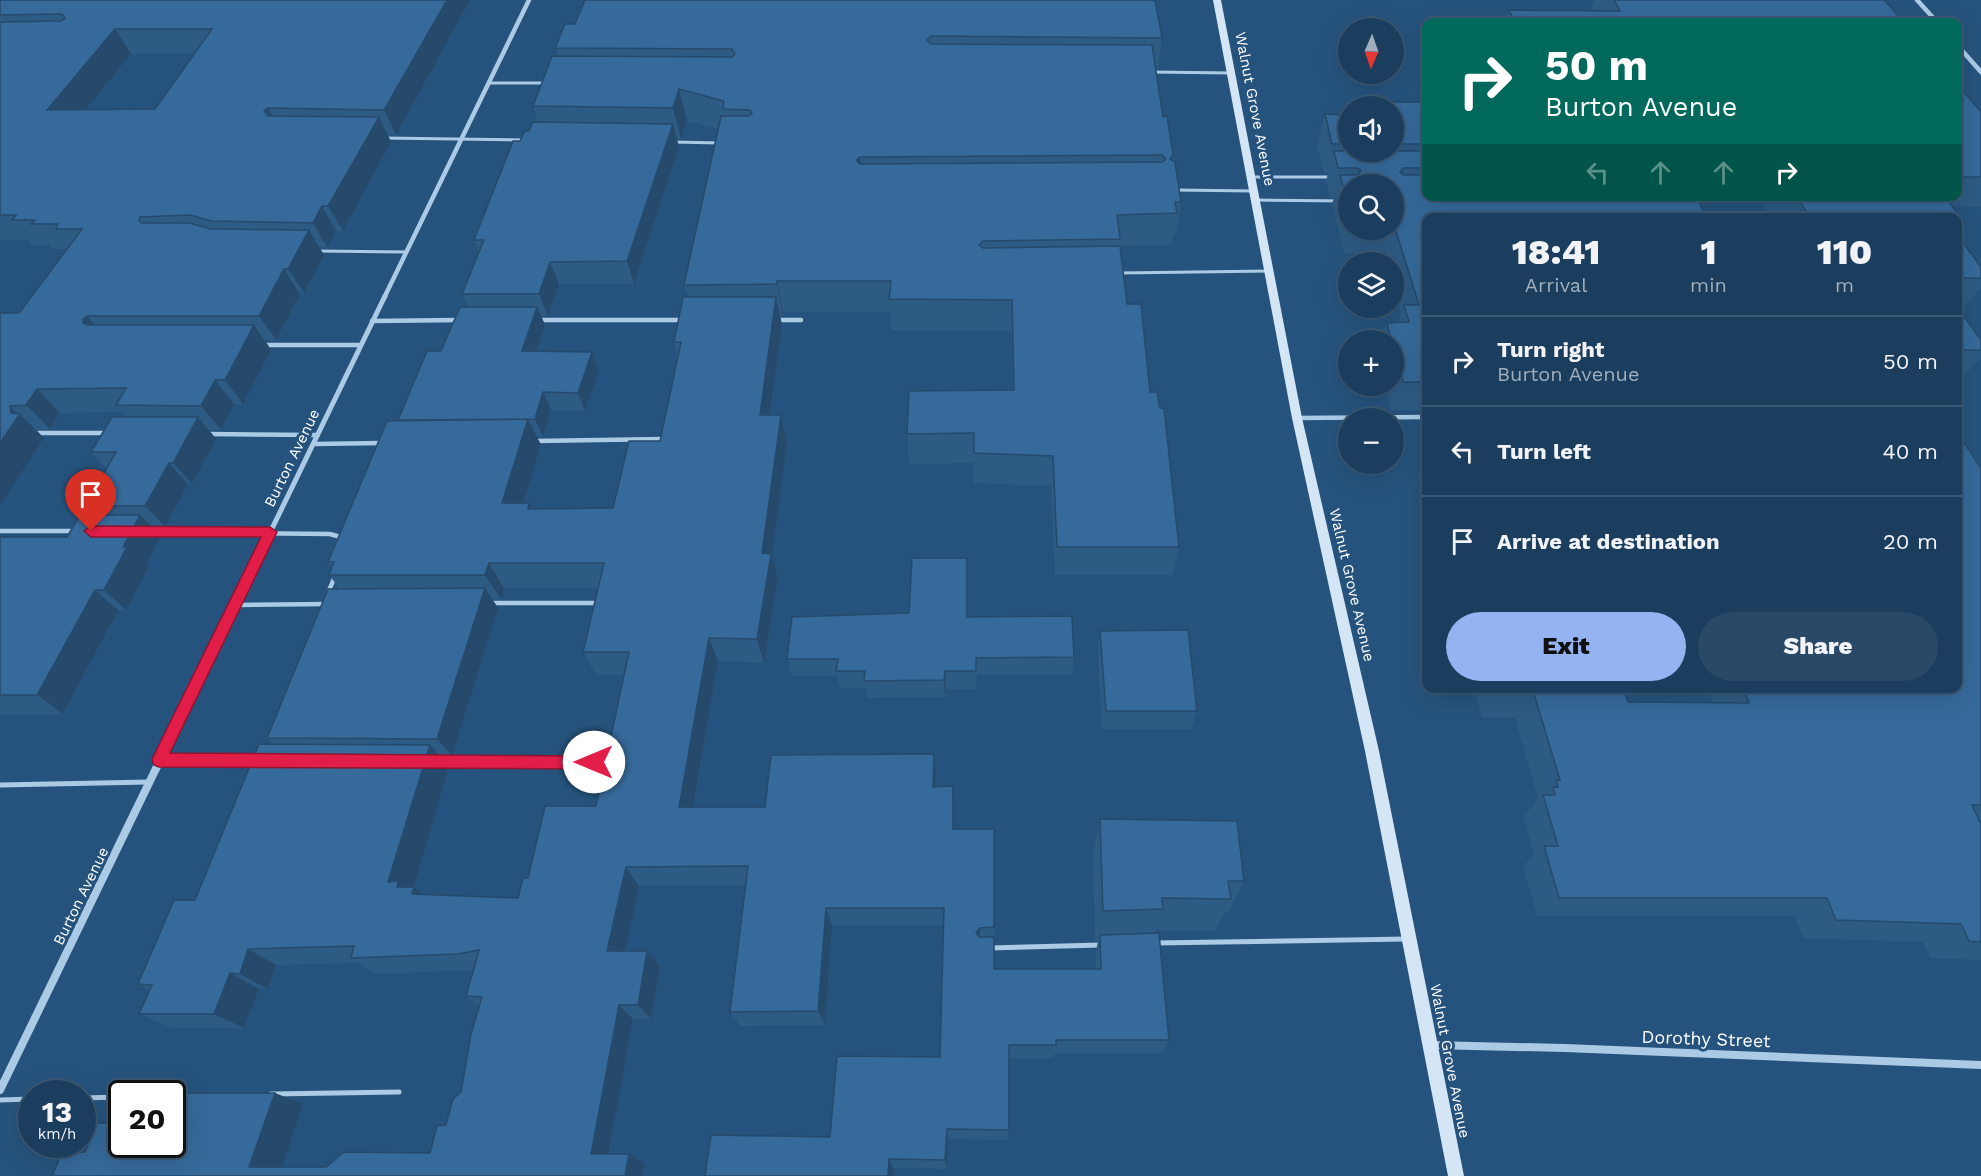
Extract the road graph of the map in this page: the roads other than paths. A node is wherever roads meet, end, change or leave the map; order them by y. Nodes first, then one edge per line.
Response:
1 (528, 0) edge
2 (1217, 0) edge
3 (1917, 0) edge
4 (1933, 18) edge
5 (1962, 51) edge
6 (1141, 72) edge
7 (1981, 72) edge
8 (1231, 73) junction
9 (489, 83) junction
10 (552, 83) edge
11 (381, 138) dead end
12 (461, 138) junction
13 (526, 140) edge
14 (670, 142) edge
15 (730, 143) edge
16 (1251, 177) junction
17 (1334, 177) edge
18 (1169, 190) edge
19 (1255, 196) junction
20 (1338, 200) edge
21 (311, 251) dead end
22 (406, 252) junction
23 (1269, 271) junction
24 (1111, 274) edge
25 (468, 320) edge
26 (526, 320) edge
27 (689, 320) edge
28 (768, 320) edge
29 (801, 320) dead end
30 (372, 321) junction
31 (261, 345) dead end
32 (361, 345) junction
33 (1422, 417) edge
34 (1298, 418) junction
35 (38, 433) dead end
36 (120, 434) edge
37 (201, 434) dead end
38 (318, 435) junction
39 (669, 439) edge
40 (530, 441) dead end
41 (390, 443) edge
42 (313, 444) junction
43 (0, 531) edge
44 (84, 531) edge
45 (144, 532) dead end
46 (270, 532) junction
47 (347, 544) edge
48 (335, 574) edge
49 (486, 603) edge
50 (601, 603) edge
51 (324, 604) junction
52 (335, 604) edge
53 (235, 605) junction
54 (159, 760) junction
55 (260, 761) edge
56 (439, 762) edge
57 (594, 762) dead end
58 (149, 782) junction
59 (0, 785) edge
60 (1409, 939) junction
61 (1146, 943) edge
62 (1111, 944) edge
63 (981, 949) edge
64 (1429, 1045) junction
65 (1981, 1065) edge
66 (0, 1090) edge
67 (399, 1092) dead end
68 (268, 1094) edge
69 (186, 1096) edge
70 (196, 1096) edge
71 (18, 1099) edge
72 (0, 1100) edge
73 (1456, 1176) edge

1 - 9 street, Burton Avenue
2 - 8 main road, Walnut Grove Avenue
3 - 4 street
5 - 7 street
6 - 8 lane
8 - 16 main road, Walnut Grove Avenue
9 - 10 lane
9 - 12 street, Burton Avenue
11 - 12 lane
12 - 13 lane
12 - 22 street, Burton Avenue
14 - 15 lane
16 - 17 lane
16 - 19 main road, Walnut Grove Avenue
18 - 19 lane
19 - 20 lane
19 - 23 main road, Walnut Grove Avenue
21 - 22 lane
22 - 30 street, Burton Avenue
23 - 24 lane
23 - 34 main road, Walnut Grove Avenue
25 - 30 lane
26 - 27 lane
28 - 29 lane
30 - 32 street, Burton Avenue
31 - 32 lane
32 - 38 street, Burton Avenue
33 - 34 lane
34 - 60 main road, Walnut Grove Avenue
35 - 36 lane
37 - 38 lane
38 - 42 street, Burton Avenue
39 - 40 lane
41 - 42 lane
42 - 46 street, Burton Avenue
43 - 44 lane
45 - 46 lane
46 - 47 lane
46 - 53 street, Burton Avenue
48 - 51 lane
49 - 50 lane
51 - 52 lane
51 - 53 lane
53 - 54 street, Burton Avenue
54 - 55 lane
54 - 58 street, Burton Avenue
56 - 57 lane
58 - 59 lane
58 - 66 street, Burton Avenue
60 - 61 lane
60 - 64 main road, Walnut Grove Avenue
62 - 63 lane
64 - 65 street, Dorothy Street
64 - 73 main road, Walnut Grove Avenue
67 - 68 lane
69 - 70 lane
71 - 72 lane

